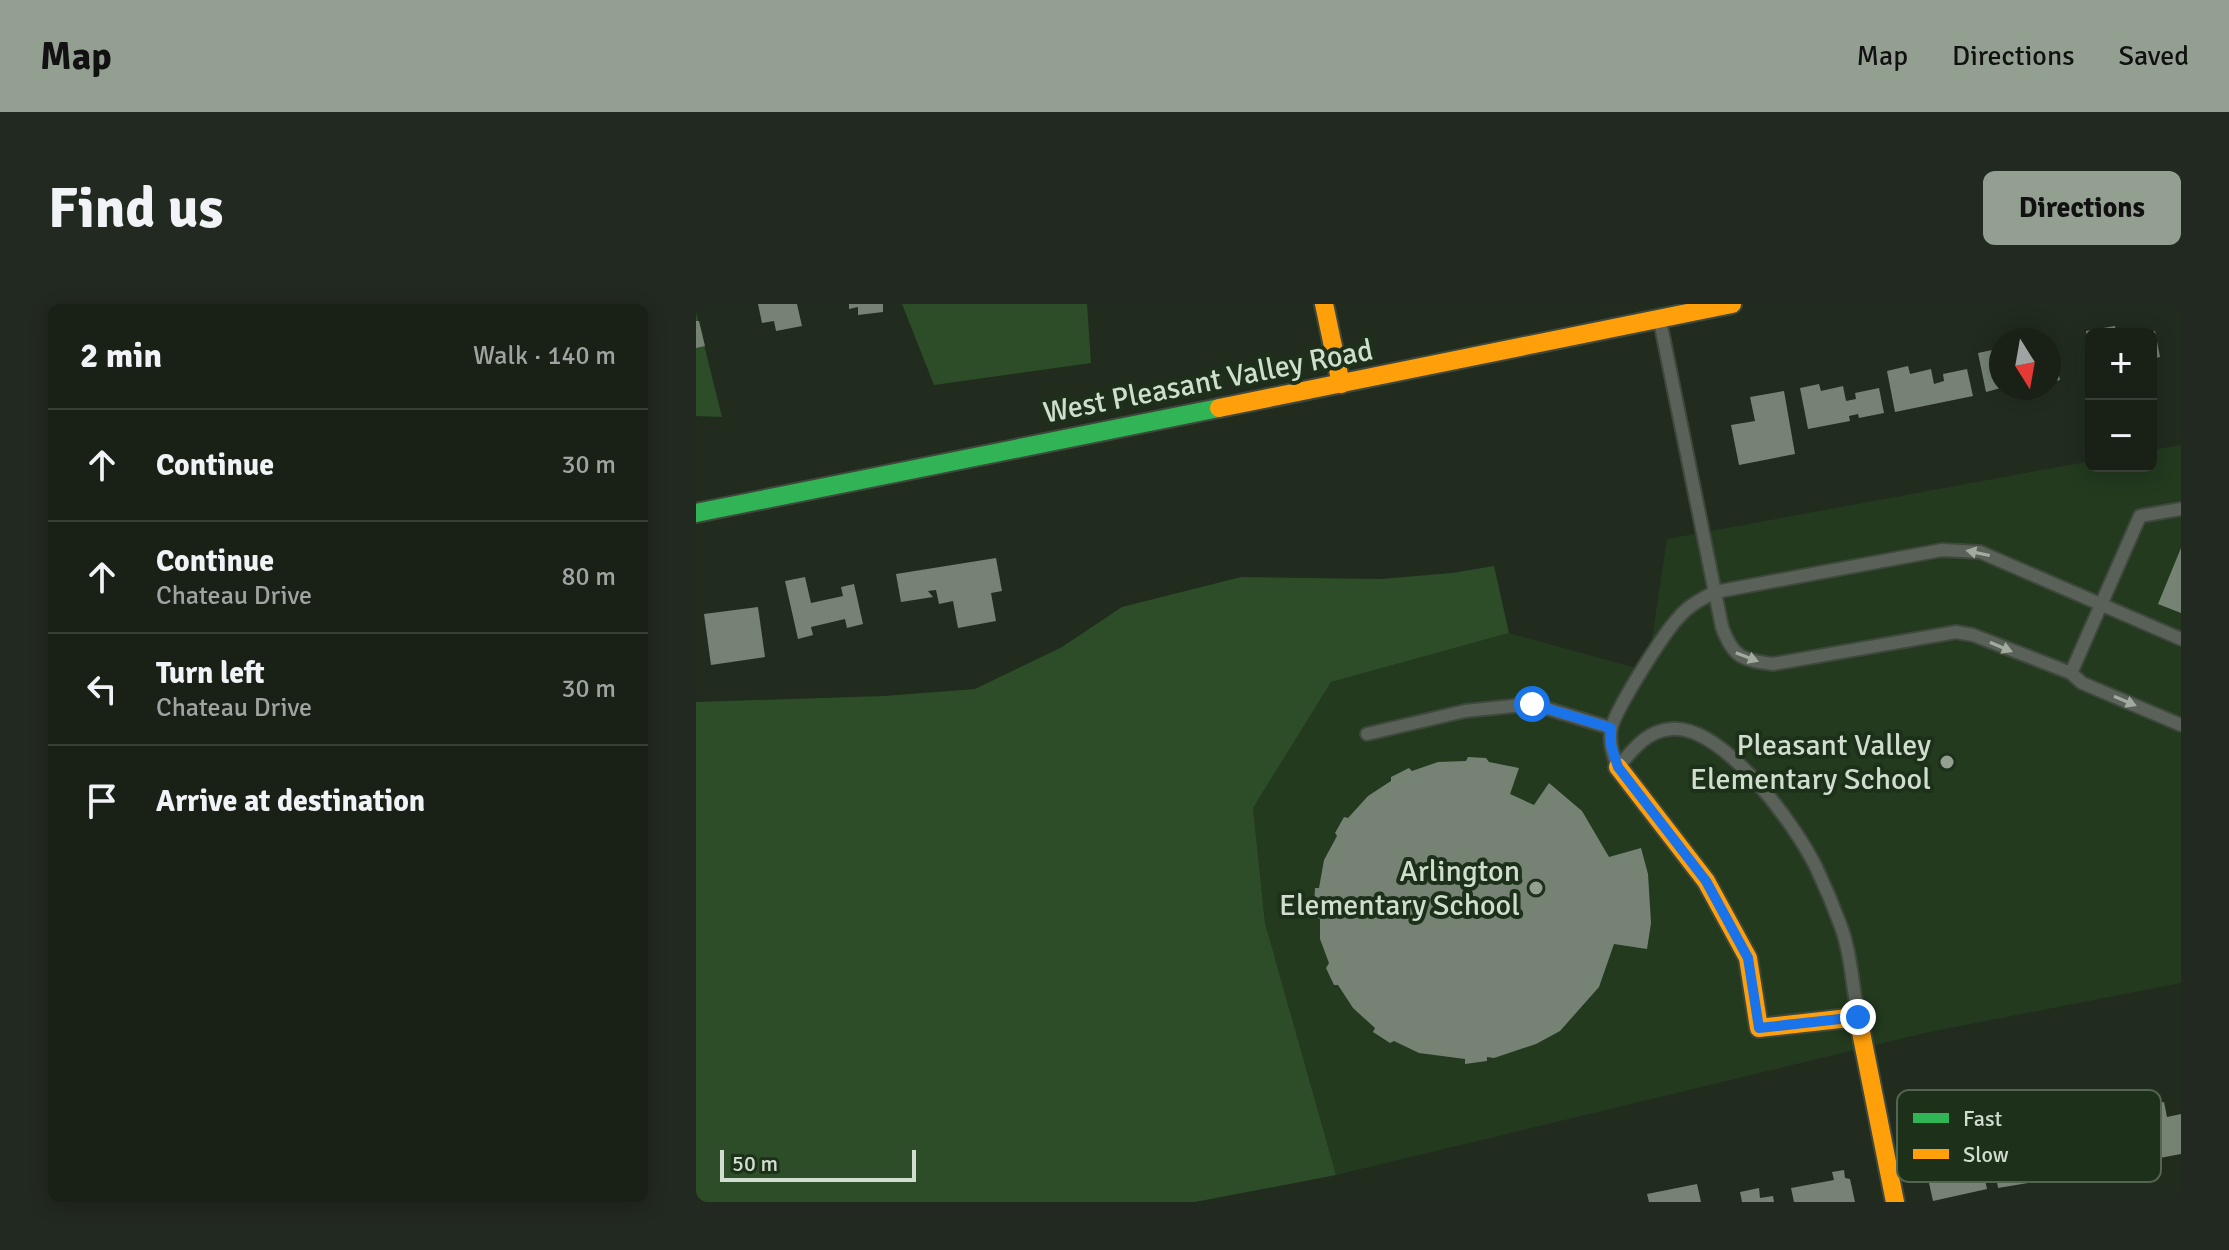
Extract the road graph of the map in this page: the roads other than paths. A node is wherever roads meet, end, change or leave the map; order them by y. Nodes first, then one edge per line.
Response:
1 (1324, 304) edge
2 (1732, 304) edge
3 (1659, 318) junction
4 (1341, 384) junction
5 (2181, 509) edge
6 (696, 513) edge
7 (1715, 592) junction
8 (2101, 605) junction
9 (2181, 639) edge
10 (2071, 673) junction
11 (2181, 725) edge
12 (1611, 728) junction
13 (1367, 734) dead end
14 (1618, 767) junction
15 (1858, 1017) junction
16 (1895, 1202) edge

1 - 4 main road
2 - 3 main road, West Pleasant Valley Road
3 - 4 main road, West Pleasant Valley Road
3 - 7 lane
4 - 6 main road, West Pleasant Valley Road
5 - 8 lane
8 -> 7 lane
7 -> 10 lane
7 - 12 lane
8 - 9 lane
8 - 10 lane
10 -> 11 lane
12 - 13 lane
12 - 14 lane
14 - 15 main road
14 - 15 lane
15 - 16 main road

